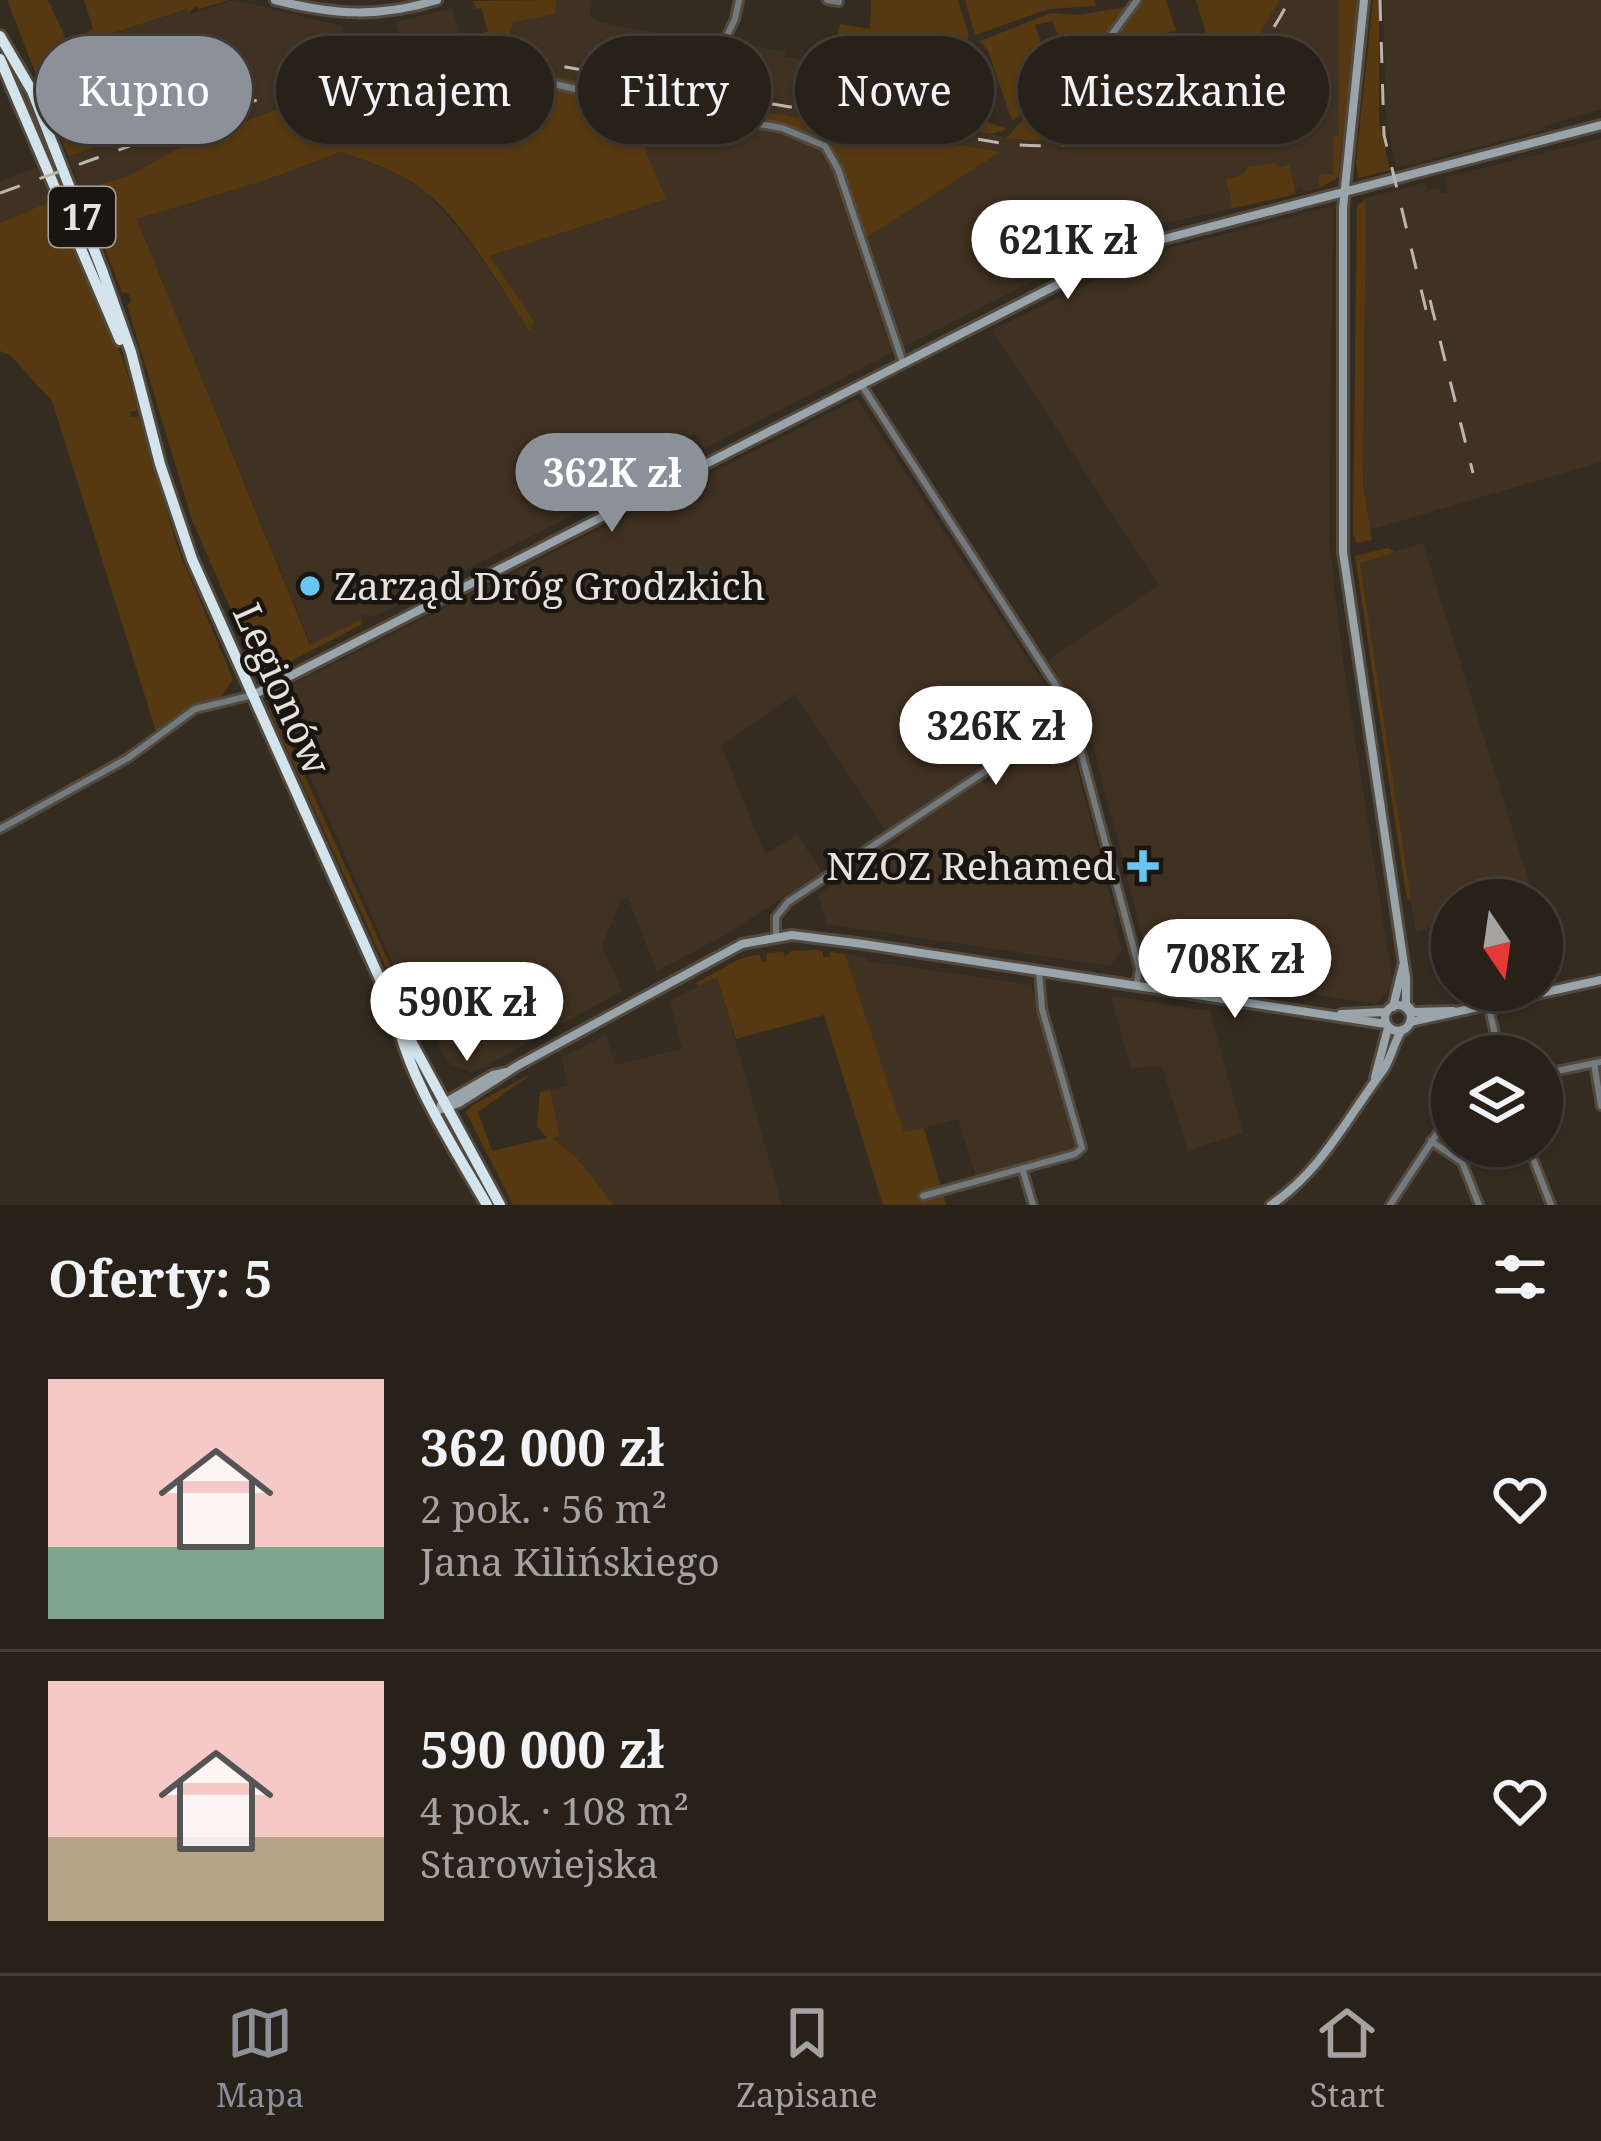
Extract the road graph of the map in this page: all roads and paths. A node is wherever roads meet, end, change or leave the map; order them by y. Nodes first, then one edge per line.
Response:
1 (275, 0) edge
2 (437, 0) edge
3 (739, 0) edge
4 (827, 0) edge
5 (1137, 0) edge
6 (1364, 0) edge
7 (421, 2) edge
8 (839, 2) edge
9 (0, 36) edge
10 (727, 36) edge
11 (1111, 36) edge
12 (0, 59) edge
13 (554, 84) edge
14 (1601, 125) edge
15 (1344, 192) junction
16 (903, 363) junction
17 (137, 382) junction
18 (861, 384) junction
19 (253, 695) junction
20 (1072, 714) junction
21 (0, 829) edge
22 (776, 935) junction
23 (1403, 965) junction
24 (1039, 970) junction
25 (1601, 980) edge
26 (1137, 985) junction
27 (1563, 988) edge
28 (1390, 1009) junction
29 (1454, 1011) edge
30 (395, 1013) junction
31 (1339, 1014) junction
32 (1407, 1021) junction
33 (1387, 1026) junction
34 (1598, 1062) edge
35 (1563, 1070) edge
36 (1376, 1077) junction
37 (447, 1105) junction
38 (1601, 1106) edge
39 (434, 1112) junction
40 (1431, 1141) edge
41 (1464, 1167) edge
42 (1536, 1167) edge
43 (1023, 1171) junction
44 (923, 1196) dead end
45 (487, 1205) edge
46 (500, 1205) edge
47 (1033, 1205) edge
48 (1271, 1205) edge
49 (1390, 1205) edge
50 (1479, 1205) edge
51 (1551, 1205) edge

1 - 7 street
2 - 7 street
3 - 10 street
4 - 8 street
5 - 11 street
6 - 15 street
9 - 17 highway, Legionów / 17
12 - 17 highway, Legionów / 17
13 - 16 street
14 - 15 street
15 - 16 street
15 - 23 street
16 - 18 street
17 - 19 highway, Legionów / 17
18 - 19 street
18 - 20 street
19 - 21 street
19 - 30 highway, Legionów / 17
20 - 22 street
20 - 26 street
22 - 24 street
22 - 37 street
23 - 28 street
23 - 32 street
24 - 26 street
24 - 43 street
25 - 27 street
26 - 31 street
28 - 31 street
28 - 32 street
28 - 33 street
29 - 32 street
30 - 37 highway, Legionów / 17
30 - 39 highway, Legionów / 17
31 - 33 street
32 - 33 street
32 - 36 street
33 - 36 street
34 - 35 street
34 - 38 street
36 - 48 street
37 - 39 street
37 - 46 highway, Legionów / 17
39 - 45 highway, Legionów / 17
40 - 49 street
41 - 50 street
42 - 51 street
43 - 44 street
43 - 47 street

